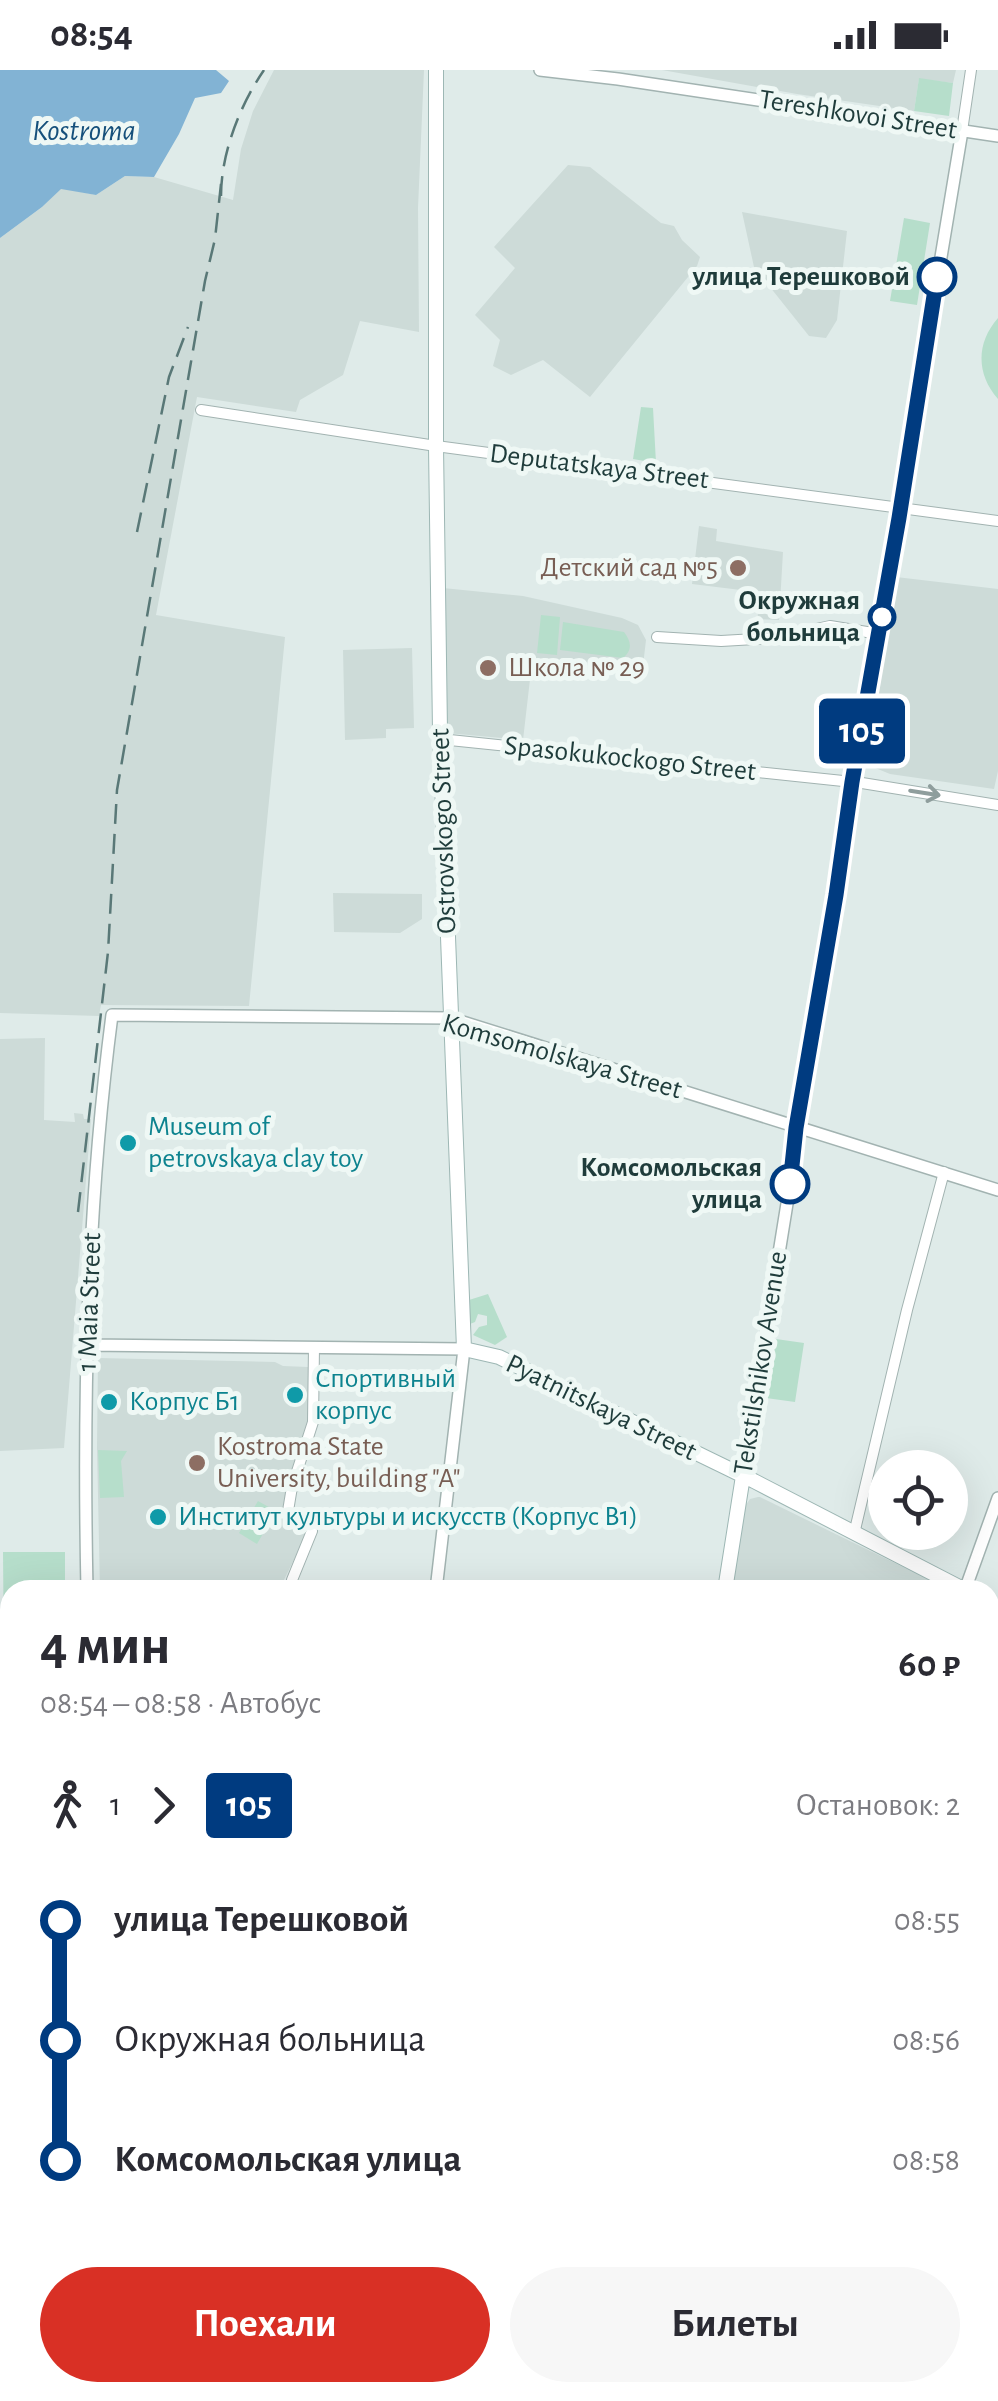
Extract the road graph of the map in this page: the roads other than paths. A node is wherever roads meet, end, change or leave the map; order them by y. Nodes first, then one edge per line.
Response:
1 (436, 70) edge
2 (540, 70) edge
3 (972, 70) edge
4 (962, 131) junction
5 (998, 136) edge
6 (201, 410) dead end
7 (436, 446) junction
8 (900, 507) junction
9 (998, 521) edge
10 (879, 634) junction
11 (657, 637) dead end
12 (440, 738) junction
13 (852, 782) junction
14 (998, 804) edge
15 (112, 1015) joint
16 (450, 1018) junction
17 (796, 1128) junction
18 (944, 1172) junction
19 (998, 1190) edge
20 (86, 1344) junction
21 (314, 1347) junction
22 (464, 1349) junction
23 (743, 1476) junction
24 (998, 1498) edge
25 (854, 1534) junction
26 (87, 1580) edge
27 (294, 1580) edge
28 (437, 1580) edge
29 (727, 1580) edge
30 (945, 1580) edge
31 (969, 1580) edge

1 - 7 main road, Ostrovskogo Street
2 - 4 street, Tereshkovoi Street
3 - 4 street, Tekstilshikov Avenue
4 - 5 street, Tereshkovoi Street
4 - 8 street, Tekstilshikov Avenue
6 - 7 street, Deputatskaya Street
7 - 8 street, Deputatskaya Street
7 - 12 main road, Ostrovskogo Street
8 - 9 street, Deputatskaya Street
8 - 10 street, Tekstilshikov Avenue
10 - 11 street
10 - 13 street, Tekstilshikov Avenue
12 - 13 street, Spasokukoсkogo Street
12 - 16 main road, Ostrovskogo Street
13 -> 14 street, Spasokukoсkogo Street
13 - 17 street, Tekstilshikov Avenue
15 - 16 street, Komsomolskaya Street
15 - 20 street, 1 Maia Street
16 - 17 street, Komsomolskaya Street
16 - 22 main road, Ostrovskogo Street
17 - 18 street, Komsomolskaya Street
17 - 23 street, Tekstilshikov Avenue
18 - 19 street, Komsomolskaya Street
18 - 25 street
20 - 21 street, Pyatnitskaya Street
20 - 26 street, 1 Maia Street
21 - 22 street, Pyatnitskaya Street
21 - 27 street
22 - 23 main road, Pyatnitskaya Street
22 - 28 street, Ostrovskogo Street
23 - 25 main road, Pyatnitskaya Street
23 - 29 main road, Tekstilshikov Avenue
24 - 31 street
25 - 30 main road, Pyatnitskaya Street

